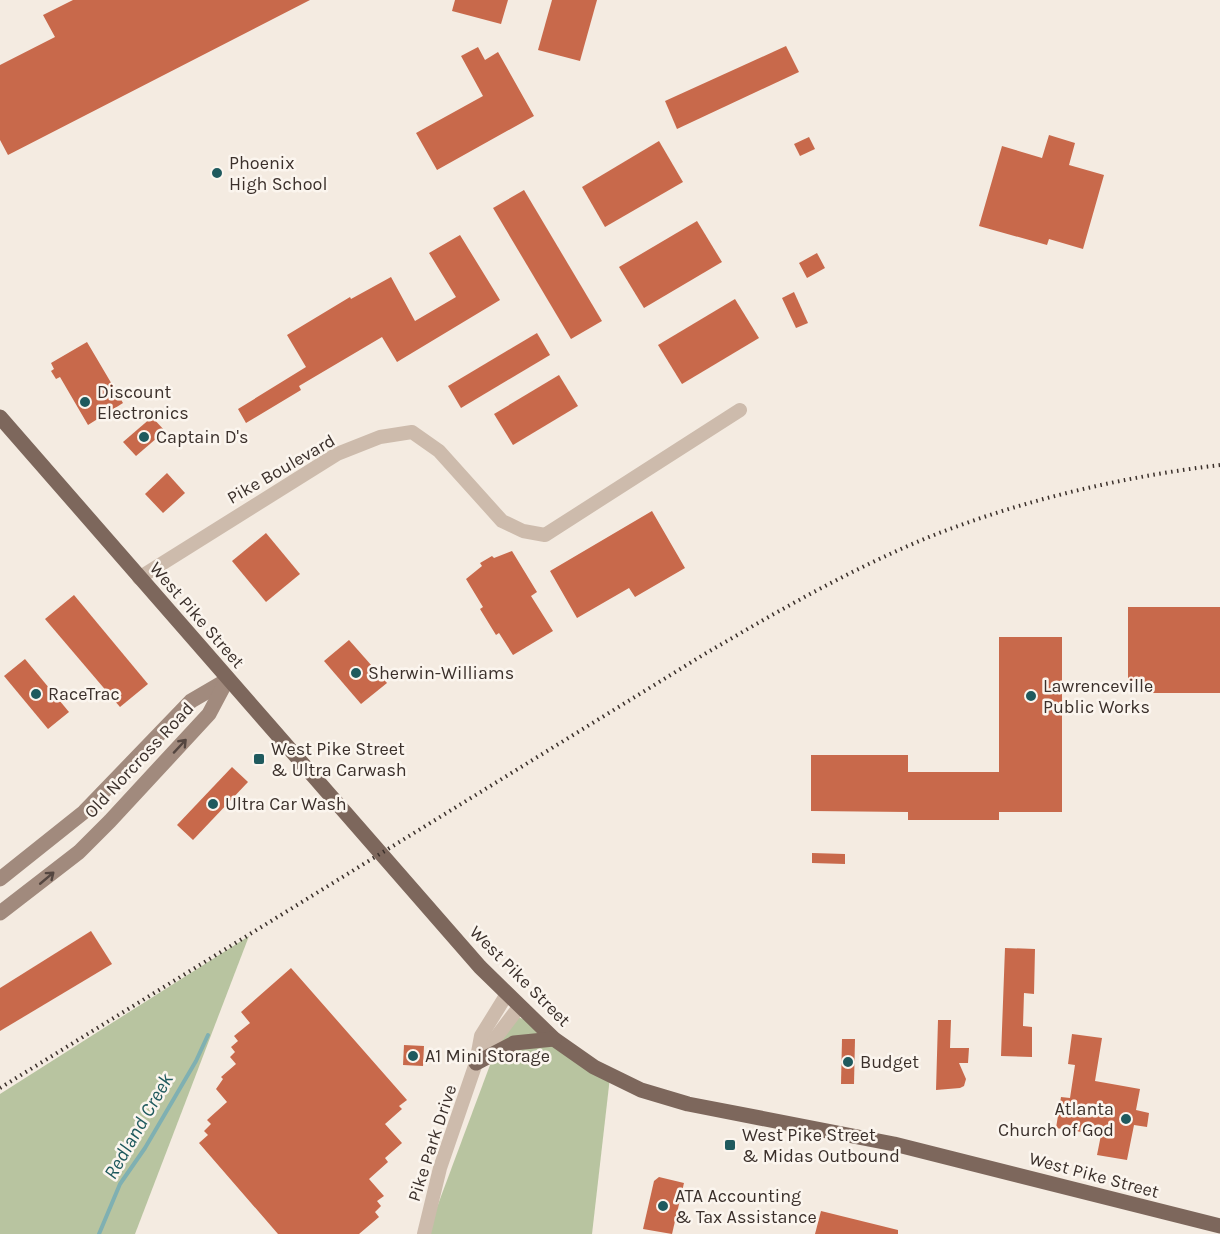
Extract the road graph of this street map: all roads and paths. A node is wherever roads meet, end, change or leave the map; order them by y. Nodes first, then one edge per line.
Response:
1 (740, 410) dead end
2 (0, 417) edge
3 (139, 578) junction
4 (227, 680) junction
5 (0, 879) edge
6 (0, 913) edge
7 (507, 994) junction
8 (519, 1007) junction
9 (554, 1039) junction
10 (476, 1063) junction
11 (1220, 1226) edge
12 (424, 1234) edge

1 - 3 street, Pike Boulevard
2 - 3 main road, West Pike Street
3 - 4 main road, West Pike Street
4 - 5 main road, Old Norcross Road
6 -> 4 main road, Old Norcross Road
4 - 7 main road, West Pike Street
7 - 8 main road, West Pike Street
7 - 10 street, Pike Park Drive
8 - 9 main road, West Pike Street
8 - 10 street, Pike Park Drive
9 - 10 main road
9 - 11 main road, West Pike Street
10 - 12 street, Pike Park Drive

